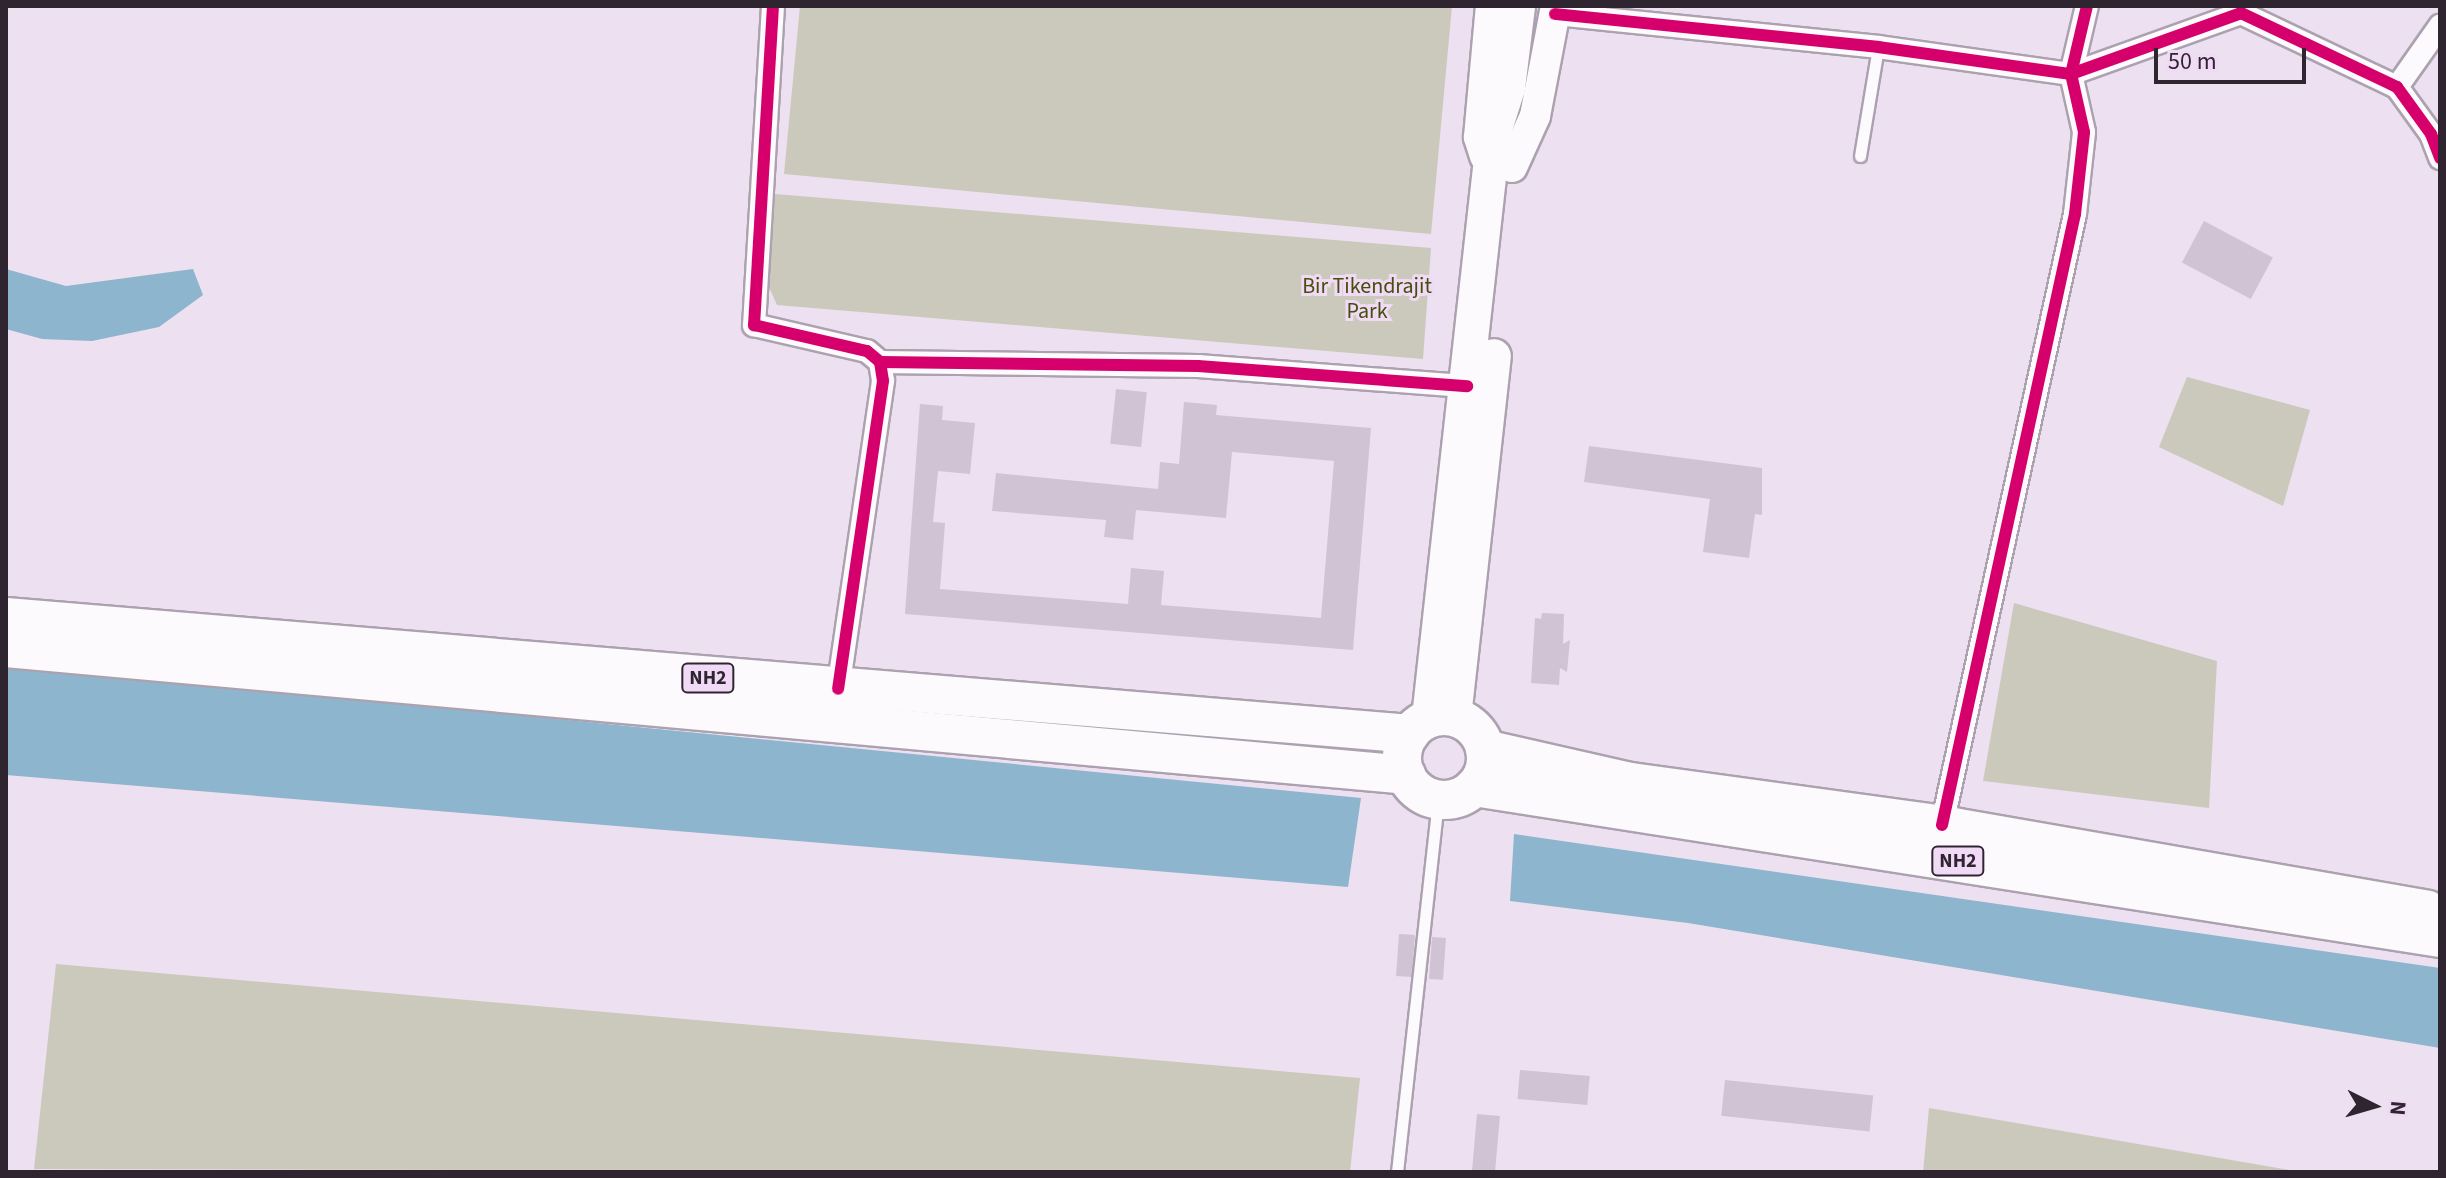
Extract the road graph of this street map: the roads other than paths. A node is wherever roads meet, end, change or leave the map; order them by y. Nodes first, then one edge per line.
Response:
1 (773, 6) edge
2 (1491, 6) edge
3 (1518, 6) edge
4 (2087, 6) edge
5 (2241, 9) edge
6 (1556, 10) edge
7 (2440, 26) edge
8 (1878, 47) junction
9 (2071, 74) junction
10 (2397, 87) junction
11 (1860, 156) dead end
12 (2440, 158) edge
13 (1501, 170) junction
14 (880, 362) junction
15 (1467, 386) junction
16 (1463, 533) junction
17 (6, 617) edge
18 (6, 648) edge
19 (838, 689) junction
20 (1431, 723) junction
21 (1485, 749) junction
22 (1406, 775) junction
23 (1474, 787) junction
24 (1438, 800) junction
25 (1942, 825) junction
26 (2440, 912) edge
27 (2440, 938) edge
28 (1397, 1172) edge

1 - 14 street
2 - 13 street
3 - 13 main road
4 - 9 street
5 - 9 street
5 - 10 street
6 - 8 street
6 - 13 street
7 - 10 street
8 - 9 street
8 - 11 lane
9 - 25 street
10 - 12 street
13 - 15 main road
13 - 16 main road
14 - 15 street
14 - 19 street
15 - 16 main road
16 - 20 main road
17 - 19 highway, NH2
18 - 22 highway, NH2
19 - 20 highway, NH2
20 - 21 highway
20 - 22 highway
21 - 23 highway
21 - 25 highway, NH2
22 - 24 highway
23 - 24 highway, NH2
23 - 27 highway, NH2
24 - 28 lane
25 - 26 highway, NH2

